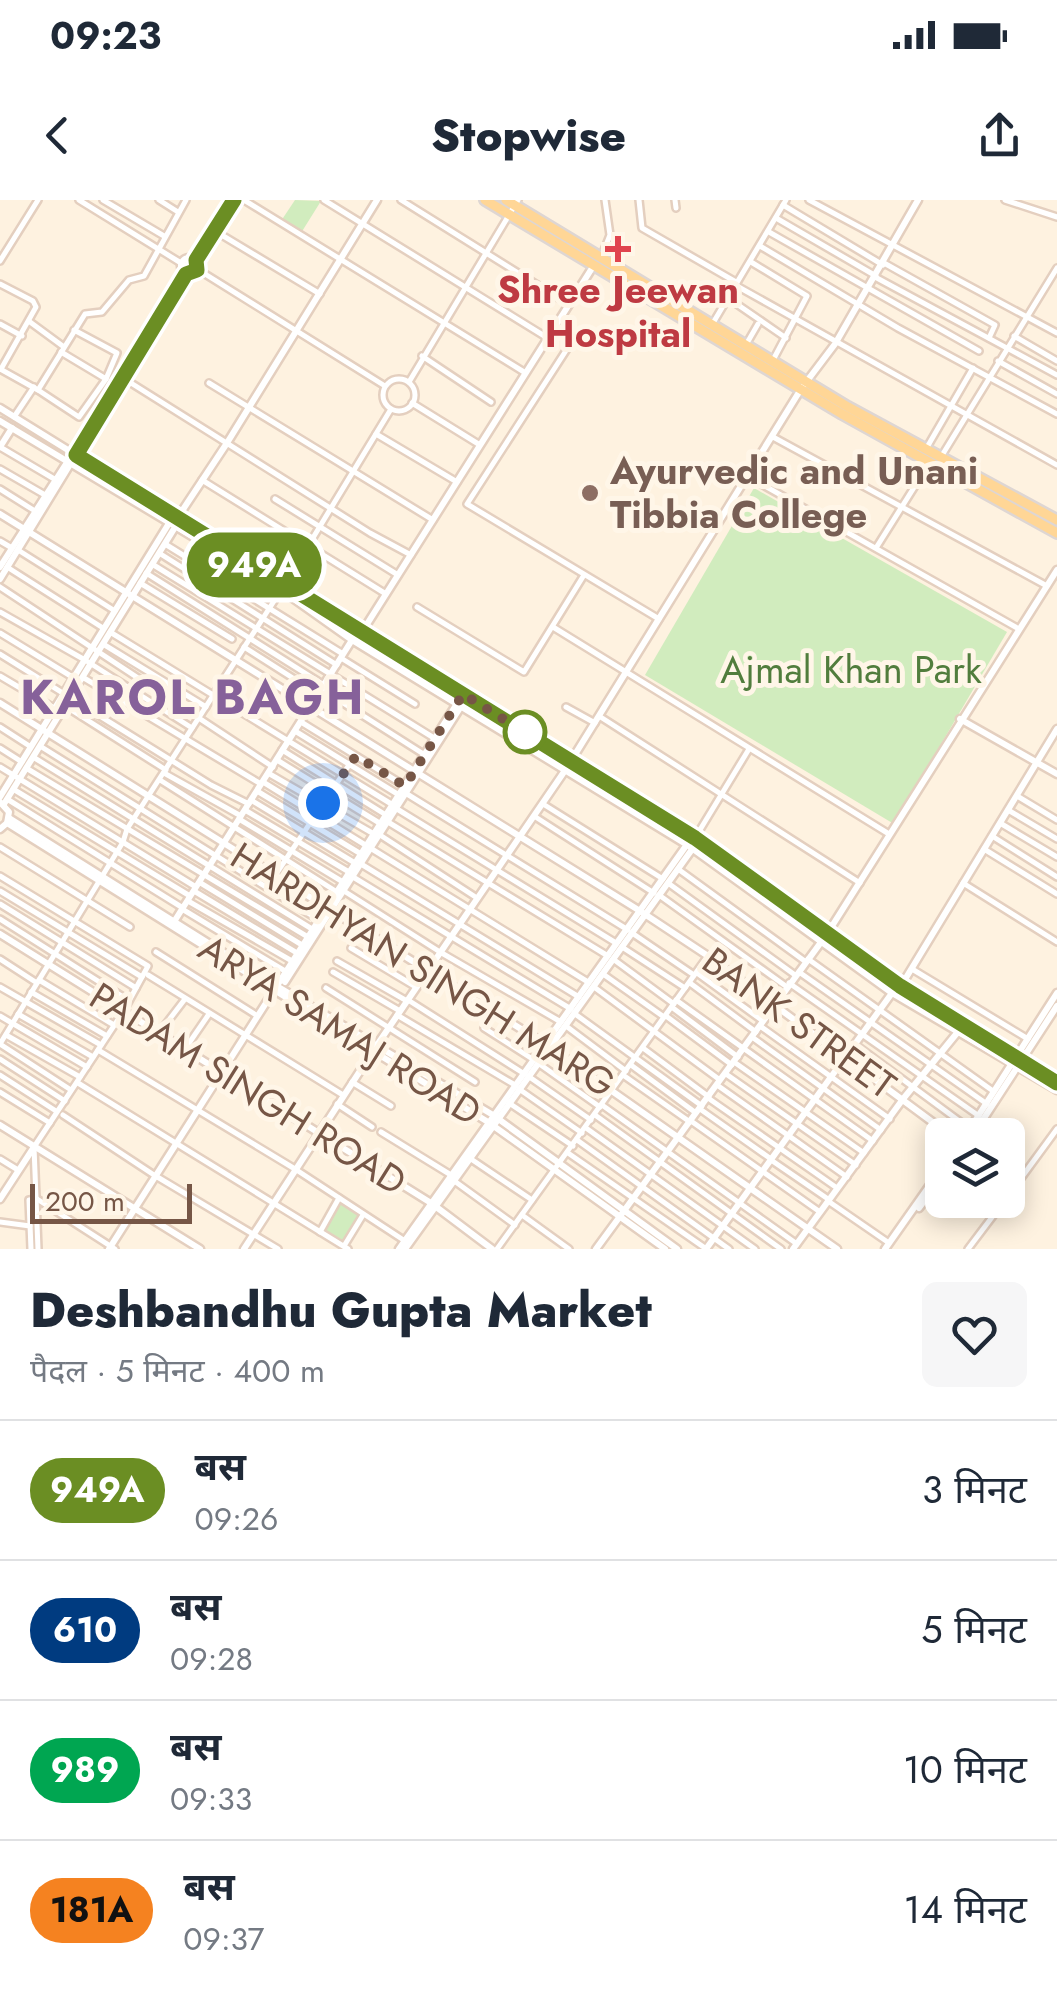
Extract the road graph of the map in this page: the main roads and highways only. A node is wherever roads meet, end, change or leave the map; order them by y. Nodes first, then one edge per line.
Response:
1 (485, 200) edge
2 (512, 204) edge
3 (598, 261) junction
4 (804, 386) junction
5 (1057, 520) edge
6 (1057, 533) edge

1 - 2 main road
2 - 3 main road
3 - 4 main road
3 - 4 main road
4 - 5 main road
4 - 6 main road

